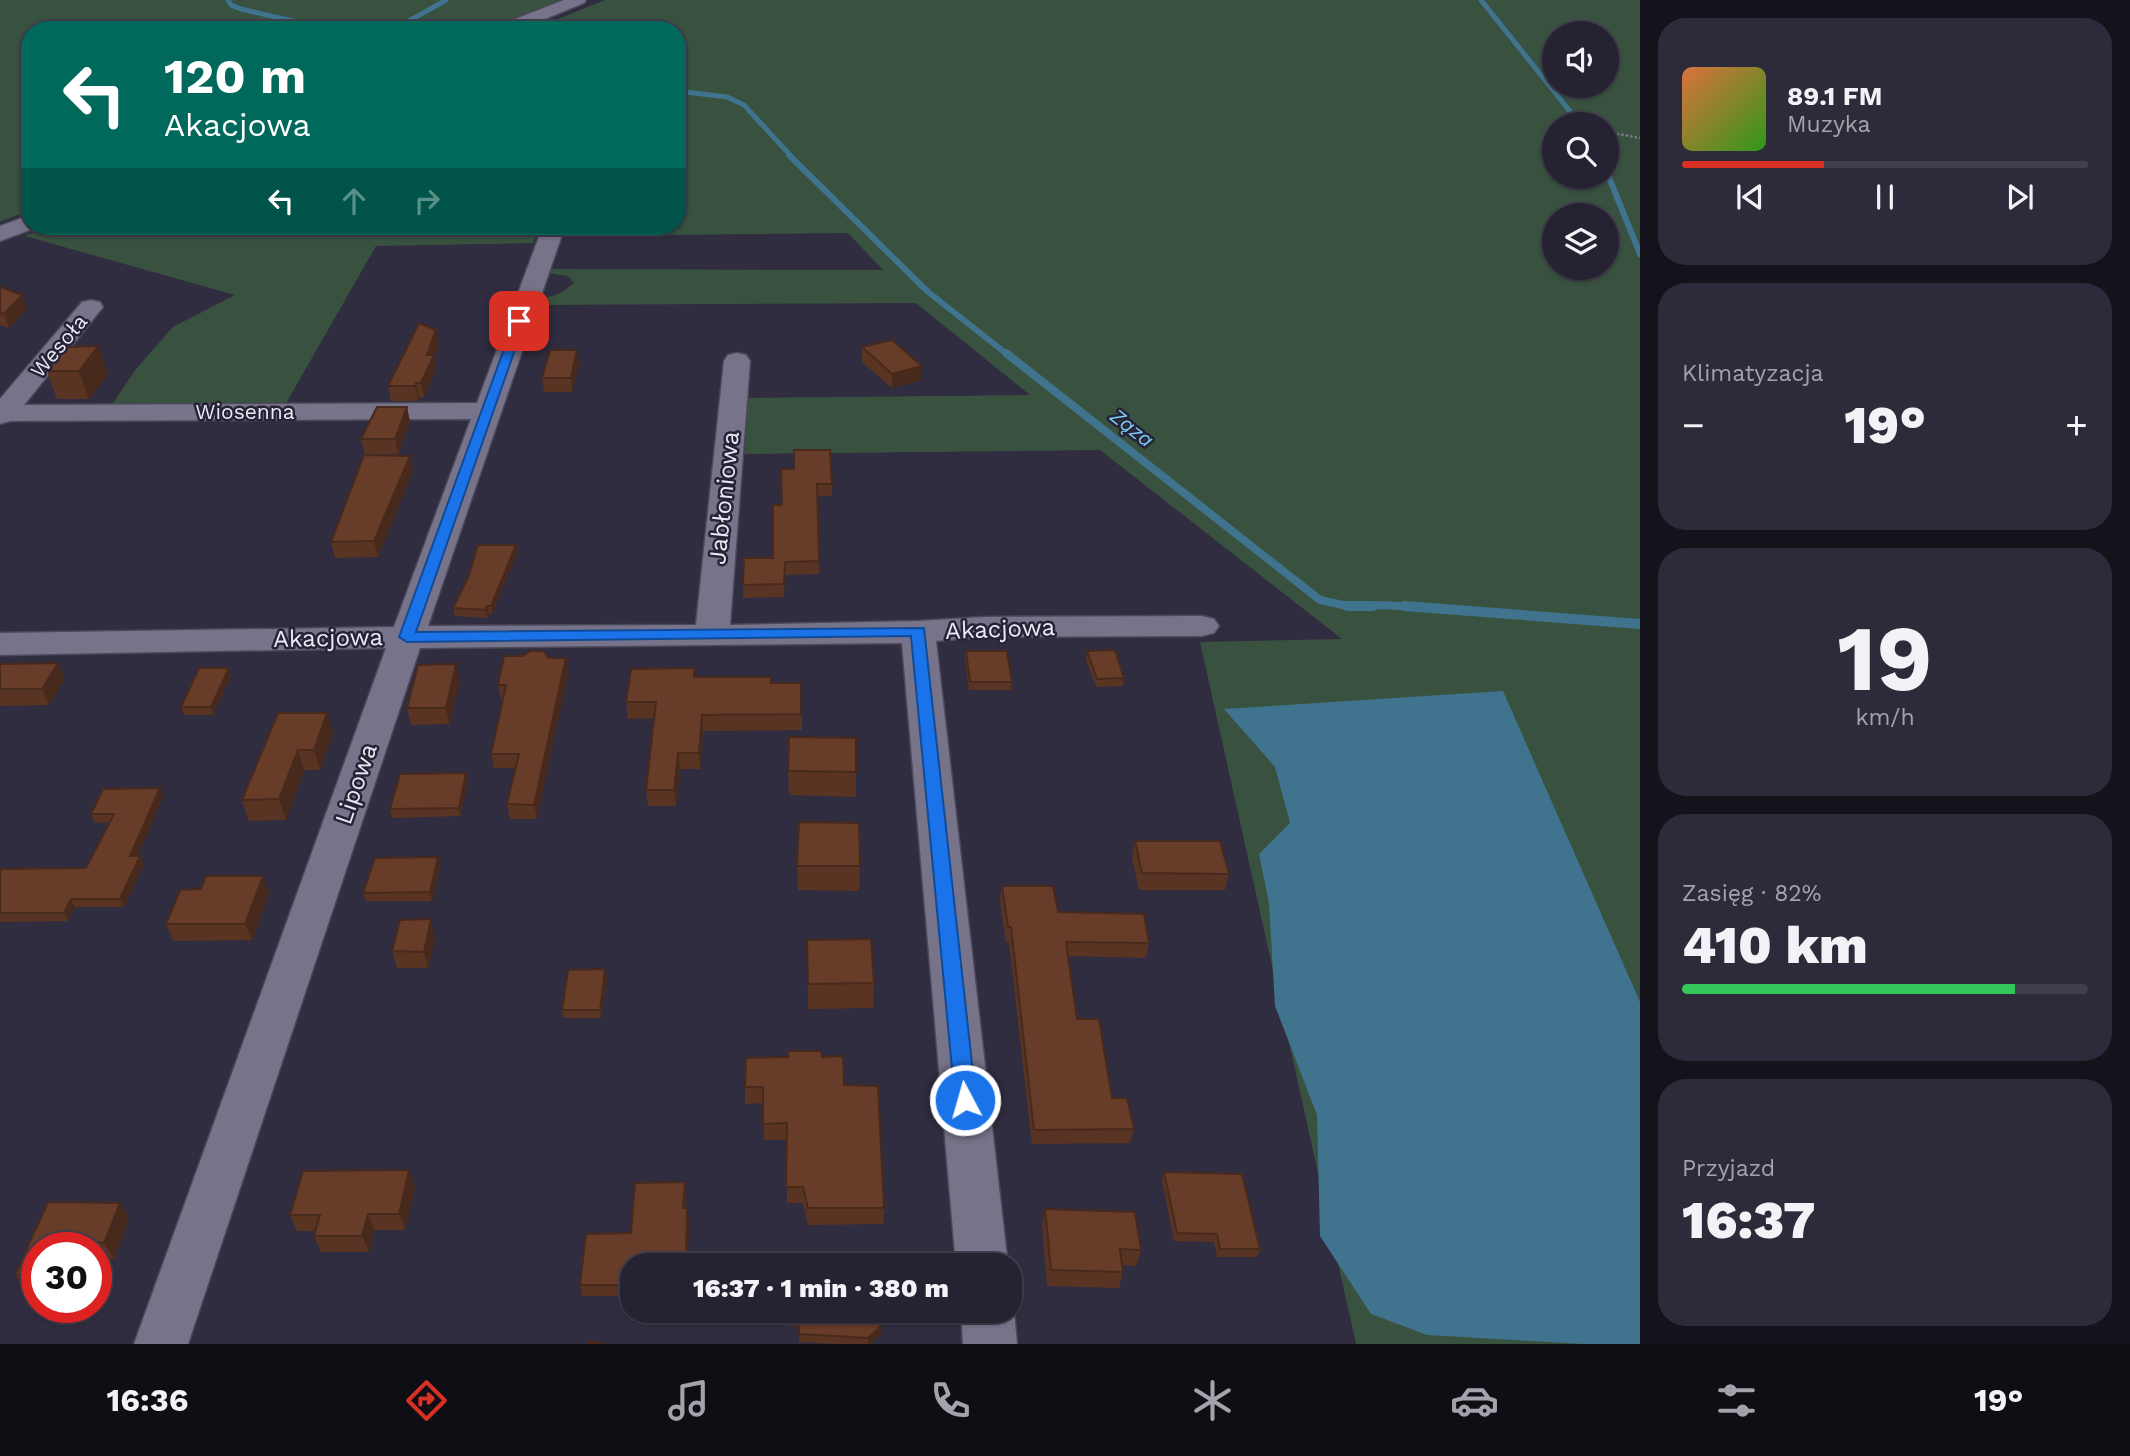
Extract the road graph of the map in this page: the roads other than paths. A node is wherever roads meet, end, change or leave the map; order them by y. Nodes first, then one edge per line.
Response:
1 (578, 0) edge
2 (526, 21) edge
3 (21, 226) edge
4 (0, 234) edge
5 (551, 235) edge
6 (91, 307) dead end
7 (737, 360) dead end
8 (487, 411) junction
9 (1, 415) edge
10 (1202, 626) dead end
11 (918, 632) junction
12 (712, 636) junction
13 (407, 637) junction
14 (0, 644) edge
15 (981, 1253) edge
16 (988, 1323) edge
17 (161, 1344) edge
18 (990, 1344) edge

1 - 2 street
3 - 4 street
5 - 8 street, Lipowa
6 - 9 street, Wesoła
7 - 12 street, Jabłoniowa
8 - 9 street, Wiosenna
8 - 13 street, Lipowa
10 - 11 street, Akacjowa
11 - 12 street, Akacjowa
11 - 15 street
12 - 13 street, Akacjowa
13 - 14 street, Akacjowa
13 - 17 street, Lipowa
16 - 18 street

